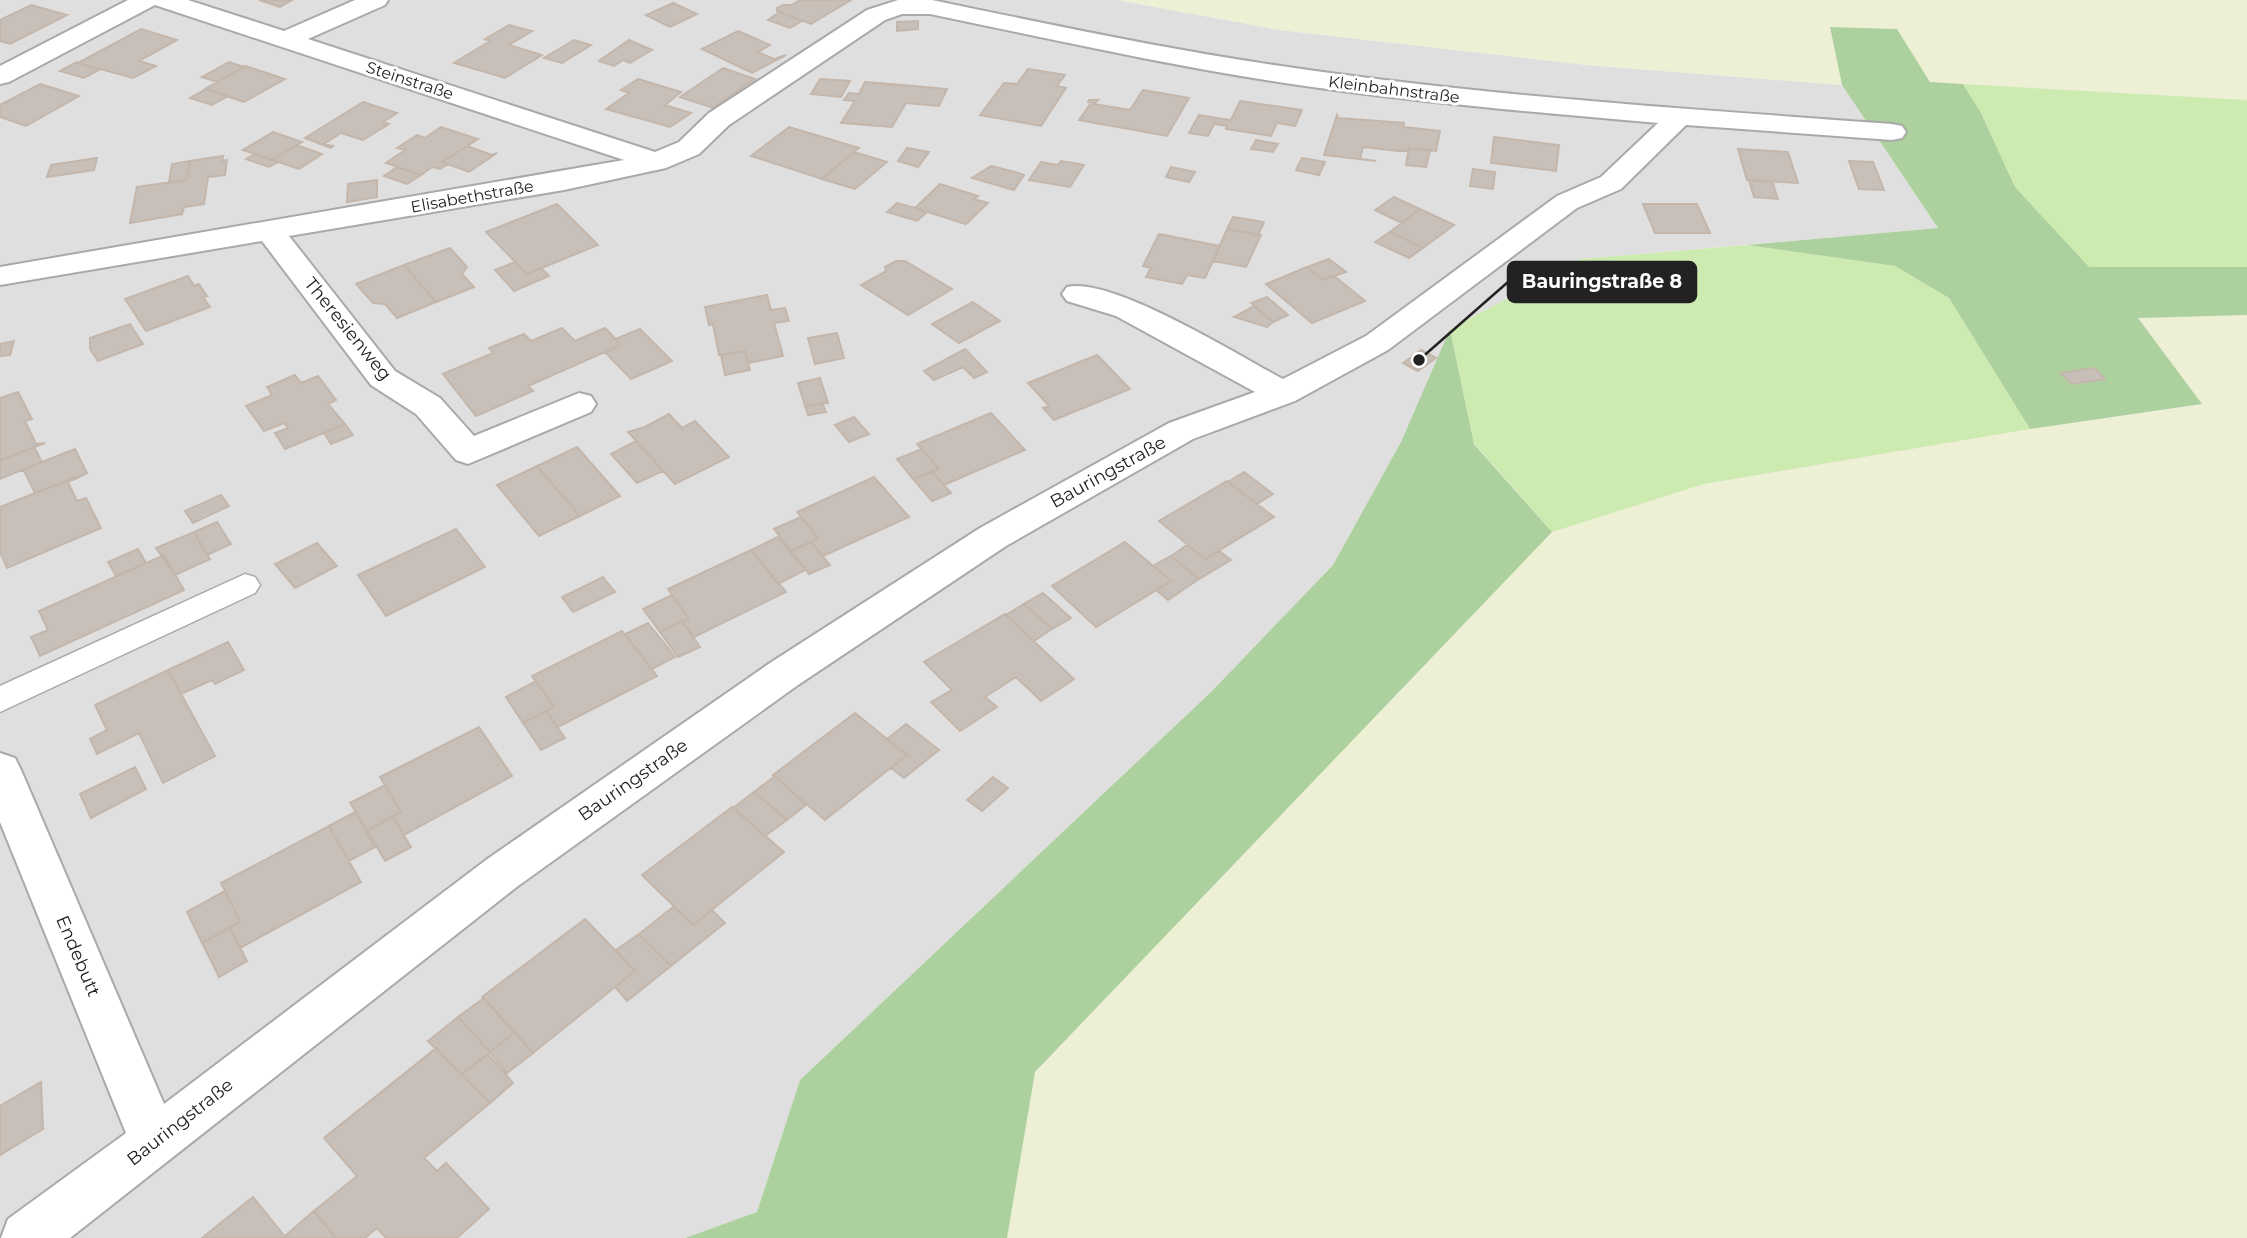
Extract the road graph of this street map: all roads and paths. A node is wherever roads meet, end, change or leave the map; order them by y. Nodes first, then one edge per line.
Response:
1 (147, 0) edge
2 (163, 0) edge
3 (376, 0) edge
4 (900, 7) joint
5 (288, 39) junction
6 (0, 76) edge
7 (1680, 116) junction
8 (1892, 132) dead end
9 (656, 162) junction
10 (269, 230) junction
11 (0, 276) edge
12 (1077, 294) dead end
13 (1283, 393) junction
14 (579, 404) dead end
15 (245, 585) dead end
16 (0, 700) edge
17 (0, 770) edge
18 (155, 1142) junction
19 (27, 1238) edge

1 - 6 street
2 - 5 street, Steinstraße
3 - 5 street
4 - 7 street, Kleinbahnstraße
4 - 9 street, Elisabethstraße
5 - 9 street, Steinstraße
7 - 8 street, Kleinbahnstraße
7 - 13 street, Bauringstraße
9 - 10 street, Elisabethstraße
10 - 11 street, Elisabethstraße
10 - 14 street, Theresienweg
12 - 13 street
13 - 18 street, Bauringstraße
15 - 16 lane
17 - 18 street, Endebutt
18 - 19 street, Bauringstraße

